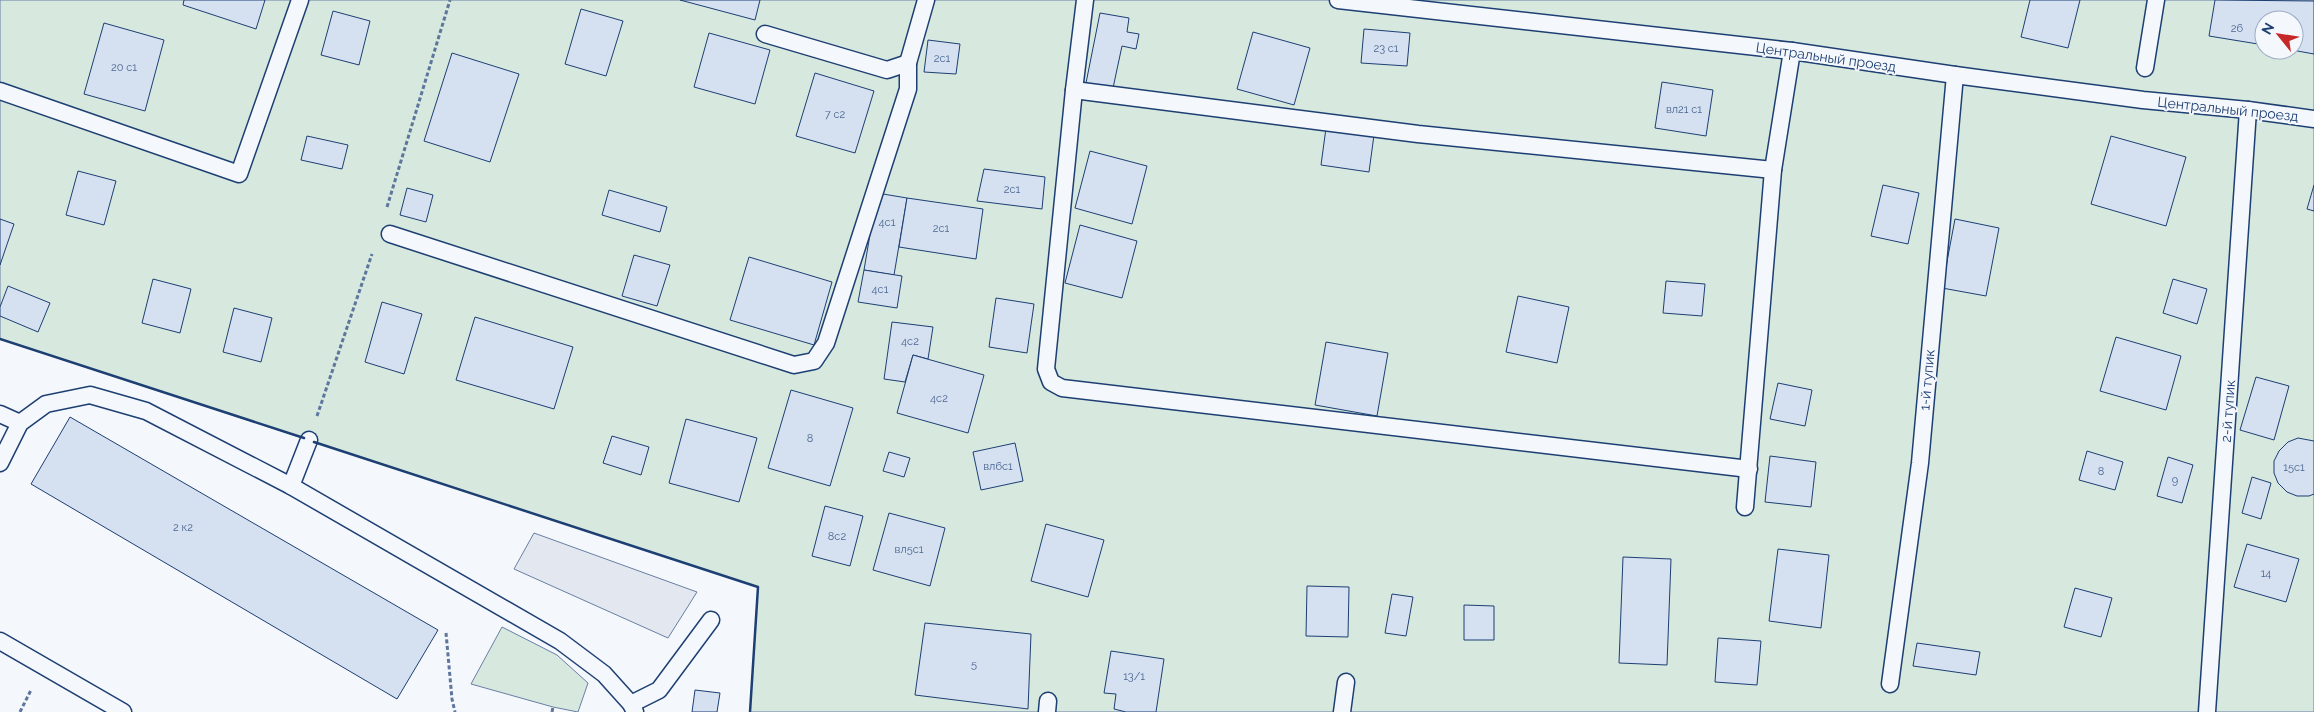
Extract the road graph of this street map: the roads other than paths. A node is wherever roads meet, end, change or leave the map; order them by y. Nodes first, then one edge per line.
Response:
1 (300, 0) edge
2 (926, 0) edge
3 (1085, 0) edge
4 (1338, 0) edge
5 (2156, 0) edge
6 (765, 34) dead end
7 (1792, 51) junction
8 (908, 62) junction
9 (2145, 68) dead end
10 (1955, 75) junction
11 (1074, 90) junction
12 (0, 91) edge
13 (2248, 110) junction
14 (2314, 119) edge
15 (1773, 170) junction
16 (390, 234) dead end
17 (0, 414) edge
18 (20, 423) junction
19 (309, 440) dead end
20 (0, 463) edge
21 (1750, 469) junction
22 (291, 486) junction
23 (1745, 507) dead end
24 (712, 620) dead end
25 (0, 641) edge
26 (1346, 682) dead end
27 (1890, 684) dead end
28 (633, 708) edge
29 (123, 712) edge
30 (1342, 712) edge
31 (2207, 712) edge

1 - 12 lane
2 - 8 lane
3 - 11 lane
4 - 7 lane, Центральный проезд
5 - 9 lane
6 - 8 lane
7 - 10 lane, Центральный проезд
7 - 15 lane
8 - 16 lane
10 - 13 lane, Центральный проезд
10 - 27 lane, 1-й тупик
11 - 15 lane
11 - 21 lane
13 - 14 lane, Центральный проезд
13 - 31 lane, 2-й тупик
15 - 21 lane
17 - 18 lane
18 - 20 lane
18 - 22 lane
19 - 22 lane
21 - 23 lane
22 - 28 lane
24 - 28 lane
25 - 29 lane
26 - 30 lane

